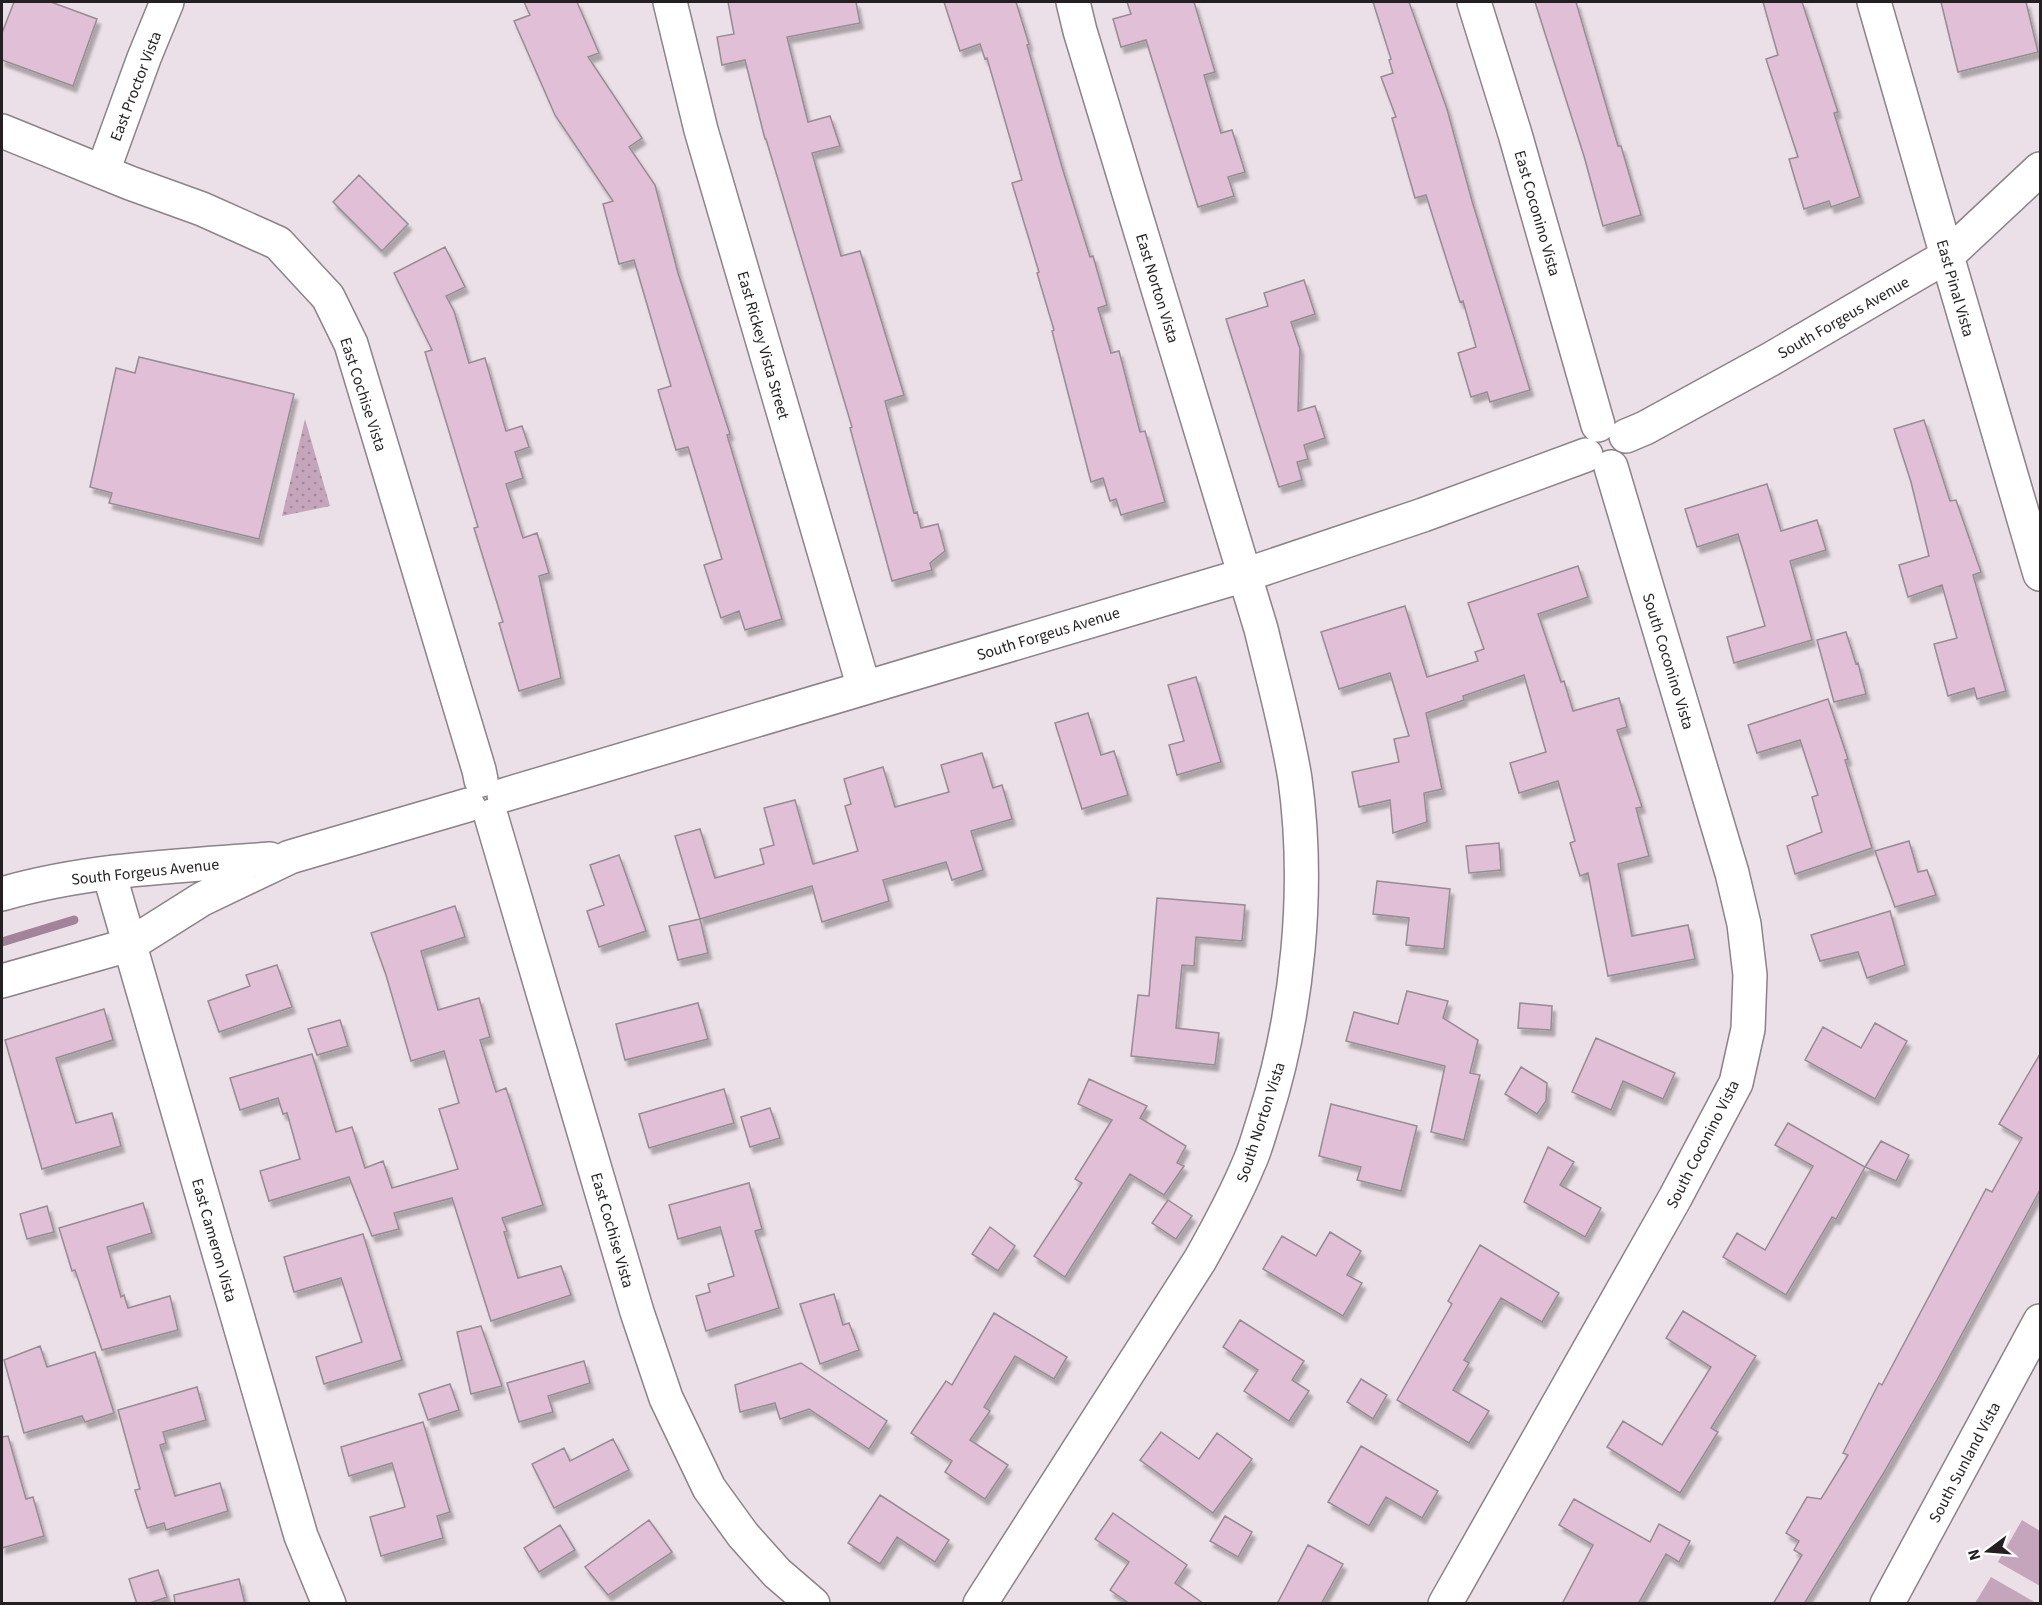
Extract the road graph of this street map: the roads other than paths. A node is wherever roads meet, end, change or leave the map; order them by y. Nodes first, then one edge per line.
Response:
1 (167, 2) edge
2 (670, 2) edge
3 (1073, 2) edge
4 (1474, 2) edge
5 (1874, 2) edge
6 (2, 131) edge
7 (2040, 169) edge
8 (103, 171) junction
9 (1947, 256) junction
10 (1612, 430) junction
11 (1599, 461) junction
12 (2040, 574) edge
13 (1245, 575) junction
14 (864, 688) junction
15 (486, 799) junction
16 (290, 857) junction
17 (110, 873) junction
18 (2, 894) edge
19 (129, 945) junction
20 (2, 981) edge
21 (2040, 1321) edge
22 (328, 1604) edge
23 (813, 1604) edge
24 (980, 1604) edge
25 (1445, 1604) edge
26 (1887, 1604) edge

1 - 8 street, East Proctor Vista
2 - 14 street, East Rickey Vista Street
3 - 13 street, East Norton Vista
4 - 10 street, East Coconino Vista
5 - 9 street, East Pinal Vista
6 - 8 street, East Cochise Vista
7 - 9 street, South Forgeus Avenue
8 - 15 street, East Cochise Vista
9 - 10 street, South Forgeus Avenue
9 - 12 street, East Pinal Vista
10 - 11 street
11 - 13 street, South Forgeus Avenue
11 - 25 street, South Coconino Vista
13 - 14 street, South Forgeus Avenue
13 - 24 street, South Norton Vista
14 - 15 street, South Forgeus Avenue
15 - 16 street, South Forgeus Avenue
15 - 23 street, East Cochise Vista
16 - 17 street, South Forgeus Avenue
16 - 19 street, South Forgeus Avenue
17 - 18 street, South Forgeus Avenue
17 - 19 street, East Cameron Vista
19 - 20 street, South Forgeus Avenue
19 - 22 street, East Cameron Vista
21 - 26 street, South Sunland Vista

